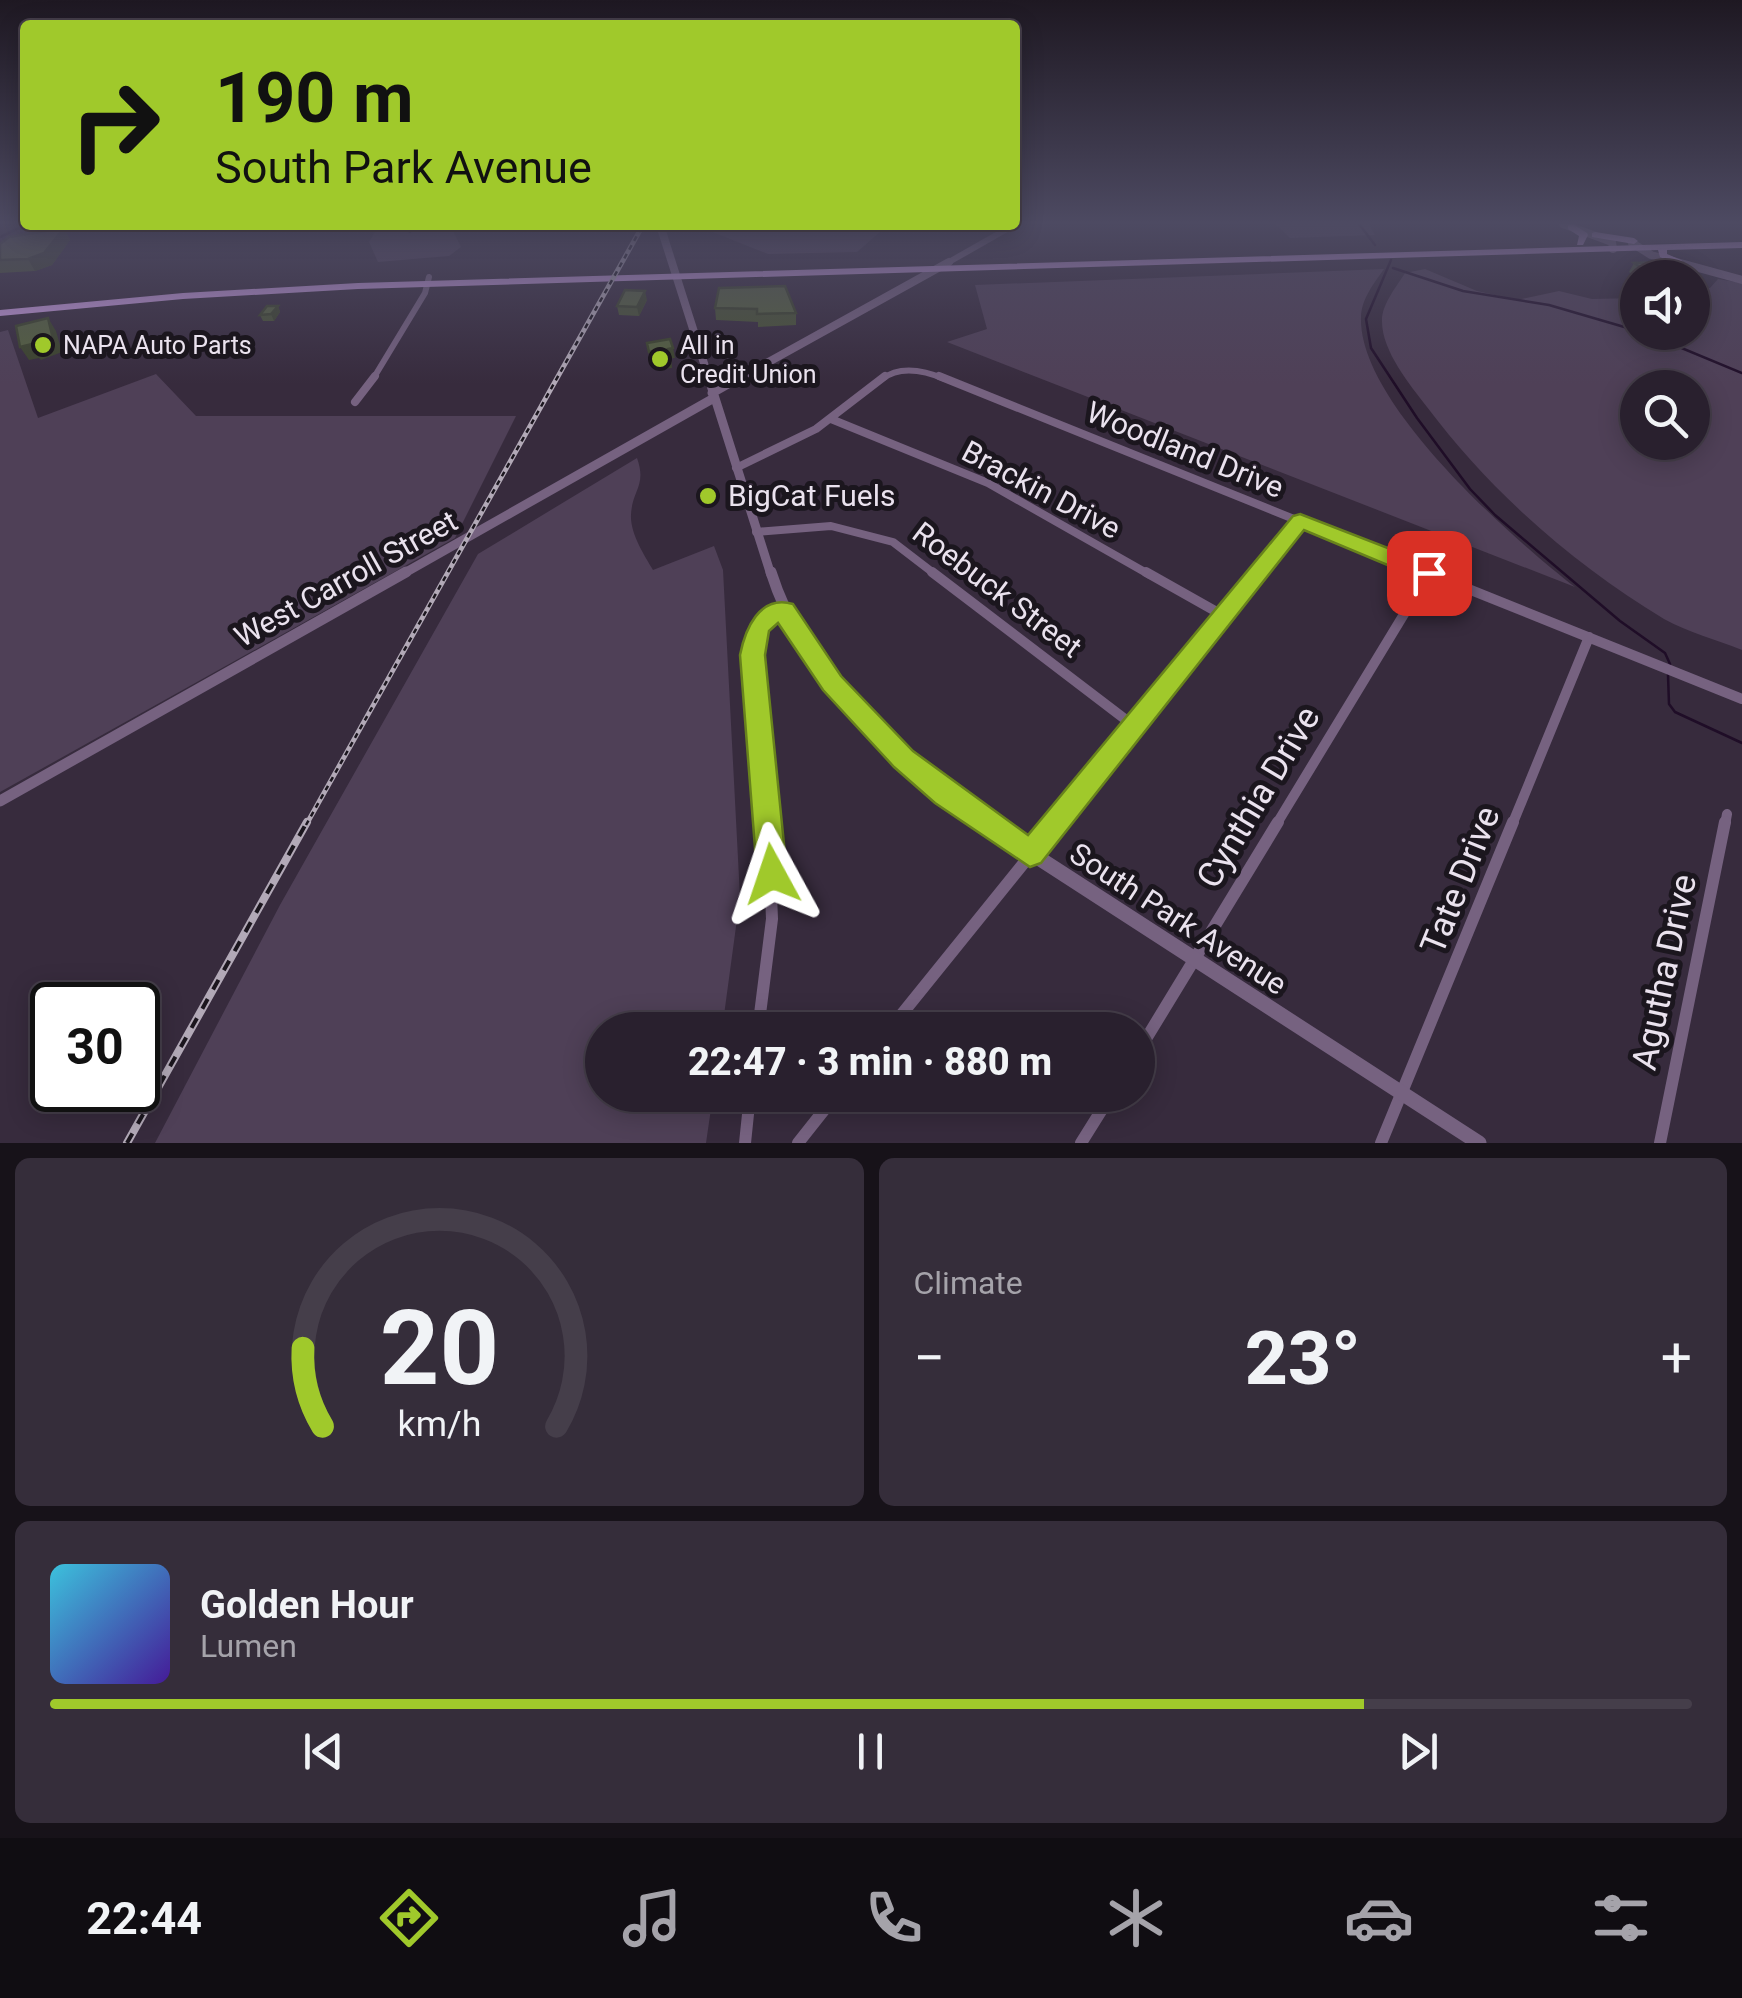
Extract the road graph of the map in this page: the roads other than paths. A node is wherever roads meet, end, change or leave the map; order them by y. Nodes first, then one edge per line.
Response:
1 (684, 277) edge
2 (686, 277) edge
3 (677, 278) junction
4 (916, 278) edge
5 (427, 281) junction
6 (0, 310) edge
7 (713, 396) junction
8 (354, 402) dead end
9 (830, 419) junction
10 (736, 468) junction
11 (1300, 521) junction
12 (756, 532) junction
13 (1429, 573) junction
14 (785, 610) junction
15 (1224, 616) junction
16 (1589, 637) junction
17 (1742, 699) edge
18 (1134, 726) junction
19 (0, 801) edge
20 (1727, 814) dead end
21 (1030, 854) junction
22 (1194, 960) junction
23 (760, 1012) edge
24 (903, 1012) edge
25 (1155, 1024) edge
26 (1402, 1093) junction
27 (748, 1112) edge
28 (823, 1112) edge
29 (1101, 1112) edge
30 (745, 1143) edge
31 (798, 1143) edge
32 (1082, 1143) edge
33 (1381, 1143) edge
34 (1480, 1143) edge
35 (1660, 1143) edge

1 - 3 highway
2 - 3 highway
3 - 5 highway
3 - 7 street, South Park Avenue
4 - 7 street, West Carroll Street
5 - 6 highway
5 - 8 street
7 - 10 street, South Park Avenue
7 - 19 street, West Carroll Street
9 - 10 street, Woodland Drive
9 - 11 street, Woodland Drive
9 - 15 street, Brackin Drive
10 - 12 street, South Park Avenue
11 - 13 street, Woodland Drive
11 - 15 street
12 - 14 street, South Park Avenue
12 - 18 street, Roebuck Street
13 - 16 street, Woodland Drive
13 - 22 street, Cynthia Drive
14 - 21 street, South Park Avenue
14 - 23 street
15 - 18 street
16 - 17 street, Woodland Drive
16 - 26 street, Tate Drive
18 - 21 street
20 - 35 street, Agutha Drive
21 - 22 street, South Park Avenue
21 - 24 street
22 - 25 street, Cynthia Drive
22 - 26 street, South Park Avenue
26 - 33 street, Tate Drive
26 - 34 street, South Park Avenue
27 - 30 street
28 - 31 street
29 - 32 street

